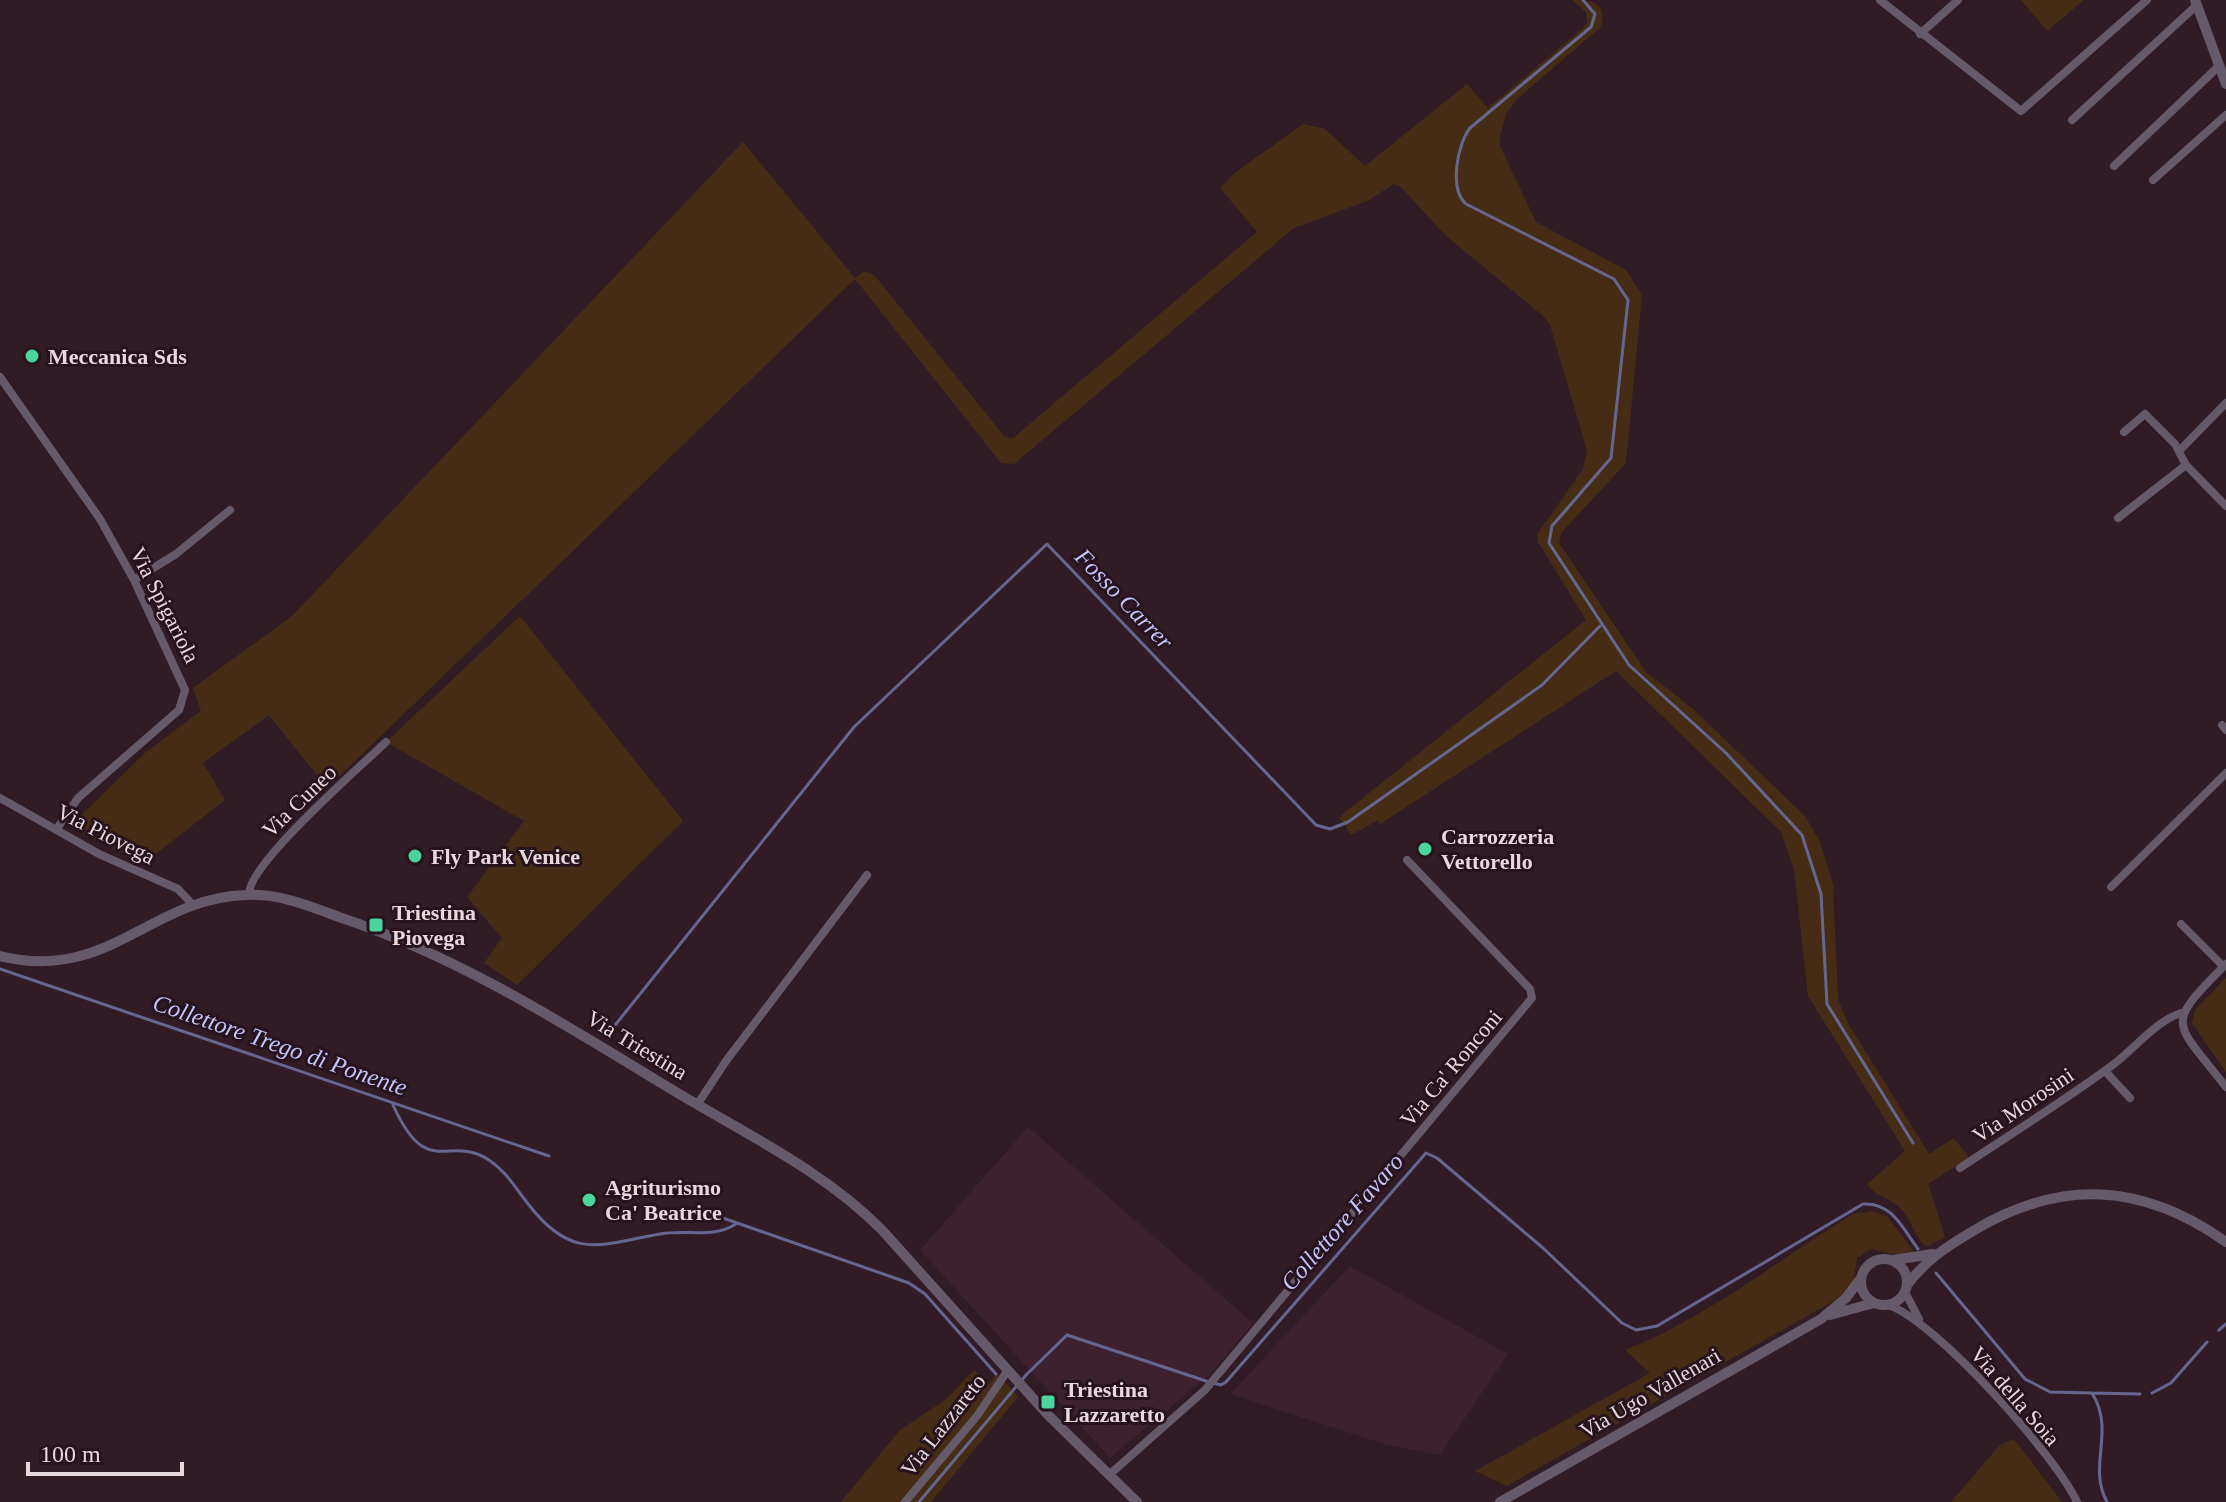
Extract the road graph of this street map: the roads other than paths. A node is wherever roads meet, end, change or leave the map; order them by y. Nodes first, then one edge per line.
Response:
1 (1880, 0) edge
2 (1958, 0) edge
3 (2147, 0) edge
4 (2196, 3) edge
5 (1920, 34) junction
6 (2219, 66) junction
7 (2225, 80) edge
8 (2226, 115) edge
9 (2072, 120) dead end
10 (2114, 166) dead end
11 (2153, 180) dead end
12 (0, 377) edge
13 (2226, 403) edge
14 (2124, 432) dead end
15 (2179, 451) junction
16 (2186, 465) junction
17 (2226, 506) edge
18 (230, 510) dead end
19 (2118, 518) dead end
20 (134, 580) junction
21 (386, 742) dead end
22 (2226, 773) edge
23 (0, 798) edge
24 (56, 830) junction
25 (1407, 860) dead end
26 (867, 875) dead end
27 (2111, 887) dead end
28 (249, 895) junction
29 (193, 905) junction
30 (2181, 924) dead end
31 (0, 956) edge
32 (2225, 965) edge
33 (2181, 1016) junction
34 (2105, 1071) junction
35 (2226, 1087) edge
36 (2130, 1098) dead end
37 (697, 1105) junction
38 (1960, 1168) dead end
39 (2226, 1242) edge
40 (1935, 1253) junction
41 (1891, 1260) junction
42 (1861, 1278) junction
43 (1906, 1288) junction
44 (1874, 1303) junction
45 (1888, 1305) junction
46 (1821, 1319) junction
47 (1919, 1320) junction
48 (1009, 1372) junction
49 (1109, 1475) junction
50 (905, 1502) edge
51 (1137, 1502) edge
52 (1500, 1502) edge
53 (2077, 1502) edge

1 - 5 street
2 - 5 street
3 - 5 street
4 - 6 street
4 - 9 street
6 - 7 street
6 - 10 street
8 - 11 street
12 - 20 street, Via Spigariola
13 - 15 street
14 - 15 street
15 - 16 street
16 - 17 street
16 - 19 street
18 - 20 street
20 - 24 street, Via Spigariola
21 - 28 street, Via Cuneo
22 - 27 street
23 - 24 street, Via Piovega
24 - 29 street, Via Piovega
25 - 49 street, Via Ca' Ronconi
26 - 37 street
28 - 29 street, Via Triestina
28 - 37 street, Via Triestina
29 - 31 street, Via Triestina
30 - 32 street, Via Morosini
32 - 33 street, Via Morosini
33 - 34 street, Via Morosini
33 - 35 street
34 - 36 street, Via Morosini
34 - 38 street, Via Morosini
37 - 48 street, Via Triestina
39 - 40 street, Via Ugo Vallenari
40 - 41 street, Via Ugo Vallenari
40 - 43 street, Via Ugo Vallenari
41 - 42 street, Via Ugo Vallenari
41 - 43 street
42 - 44 street
42 - 46 street, Via Ugo Vallenari
43 - 45 street, Via Ugo Vallenari
43 - 47 street, Via della Soia
44 - 45 street, Via Ugo Vallenari
44 - 46 street, Via Ugo Vallenari
45 - 47 street, Via della Soia
46 - 52 street, Via Ugo Vallenari
47 - 53 street, Via della Soia
48 - 49 street, Via Triestina
48 - 50 street, Via Lazzareto
49 - 51 street, Via Triestina

